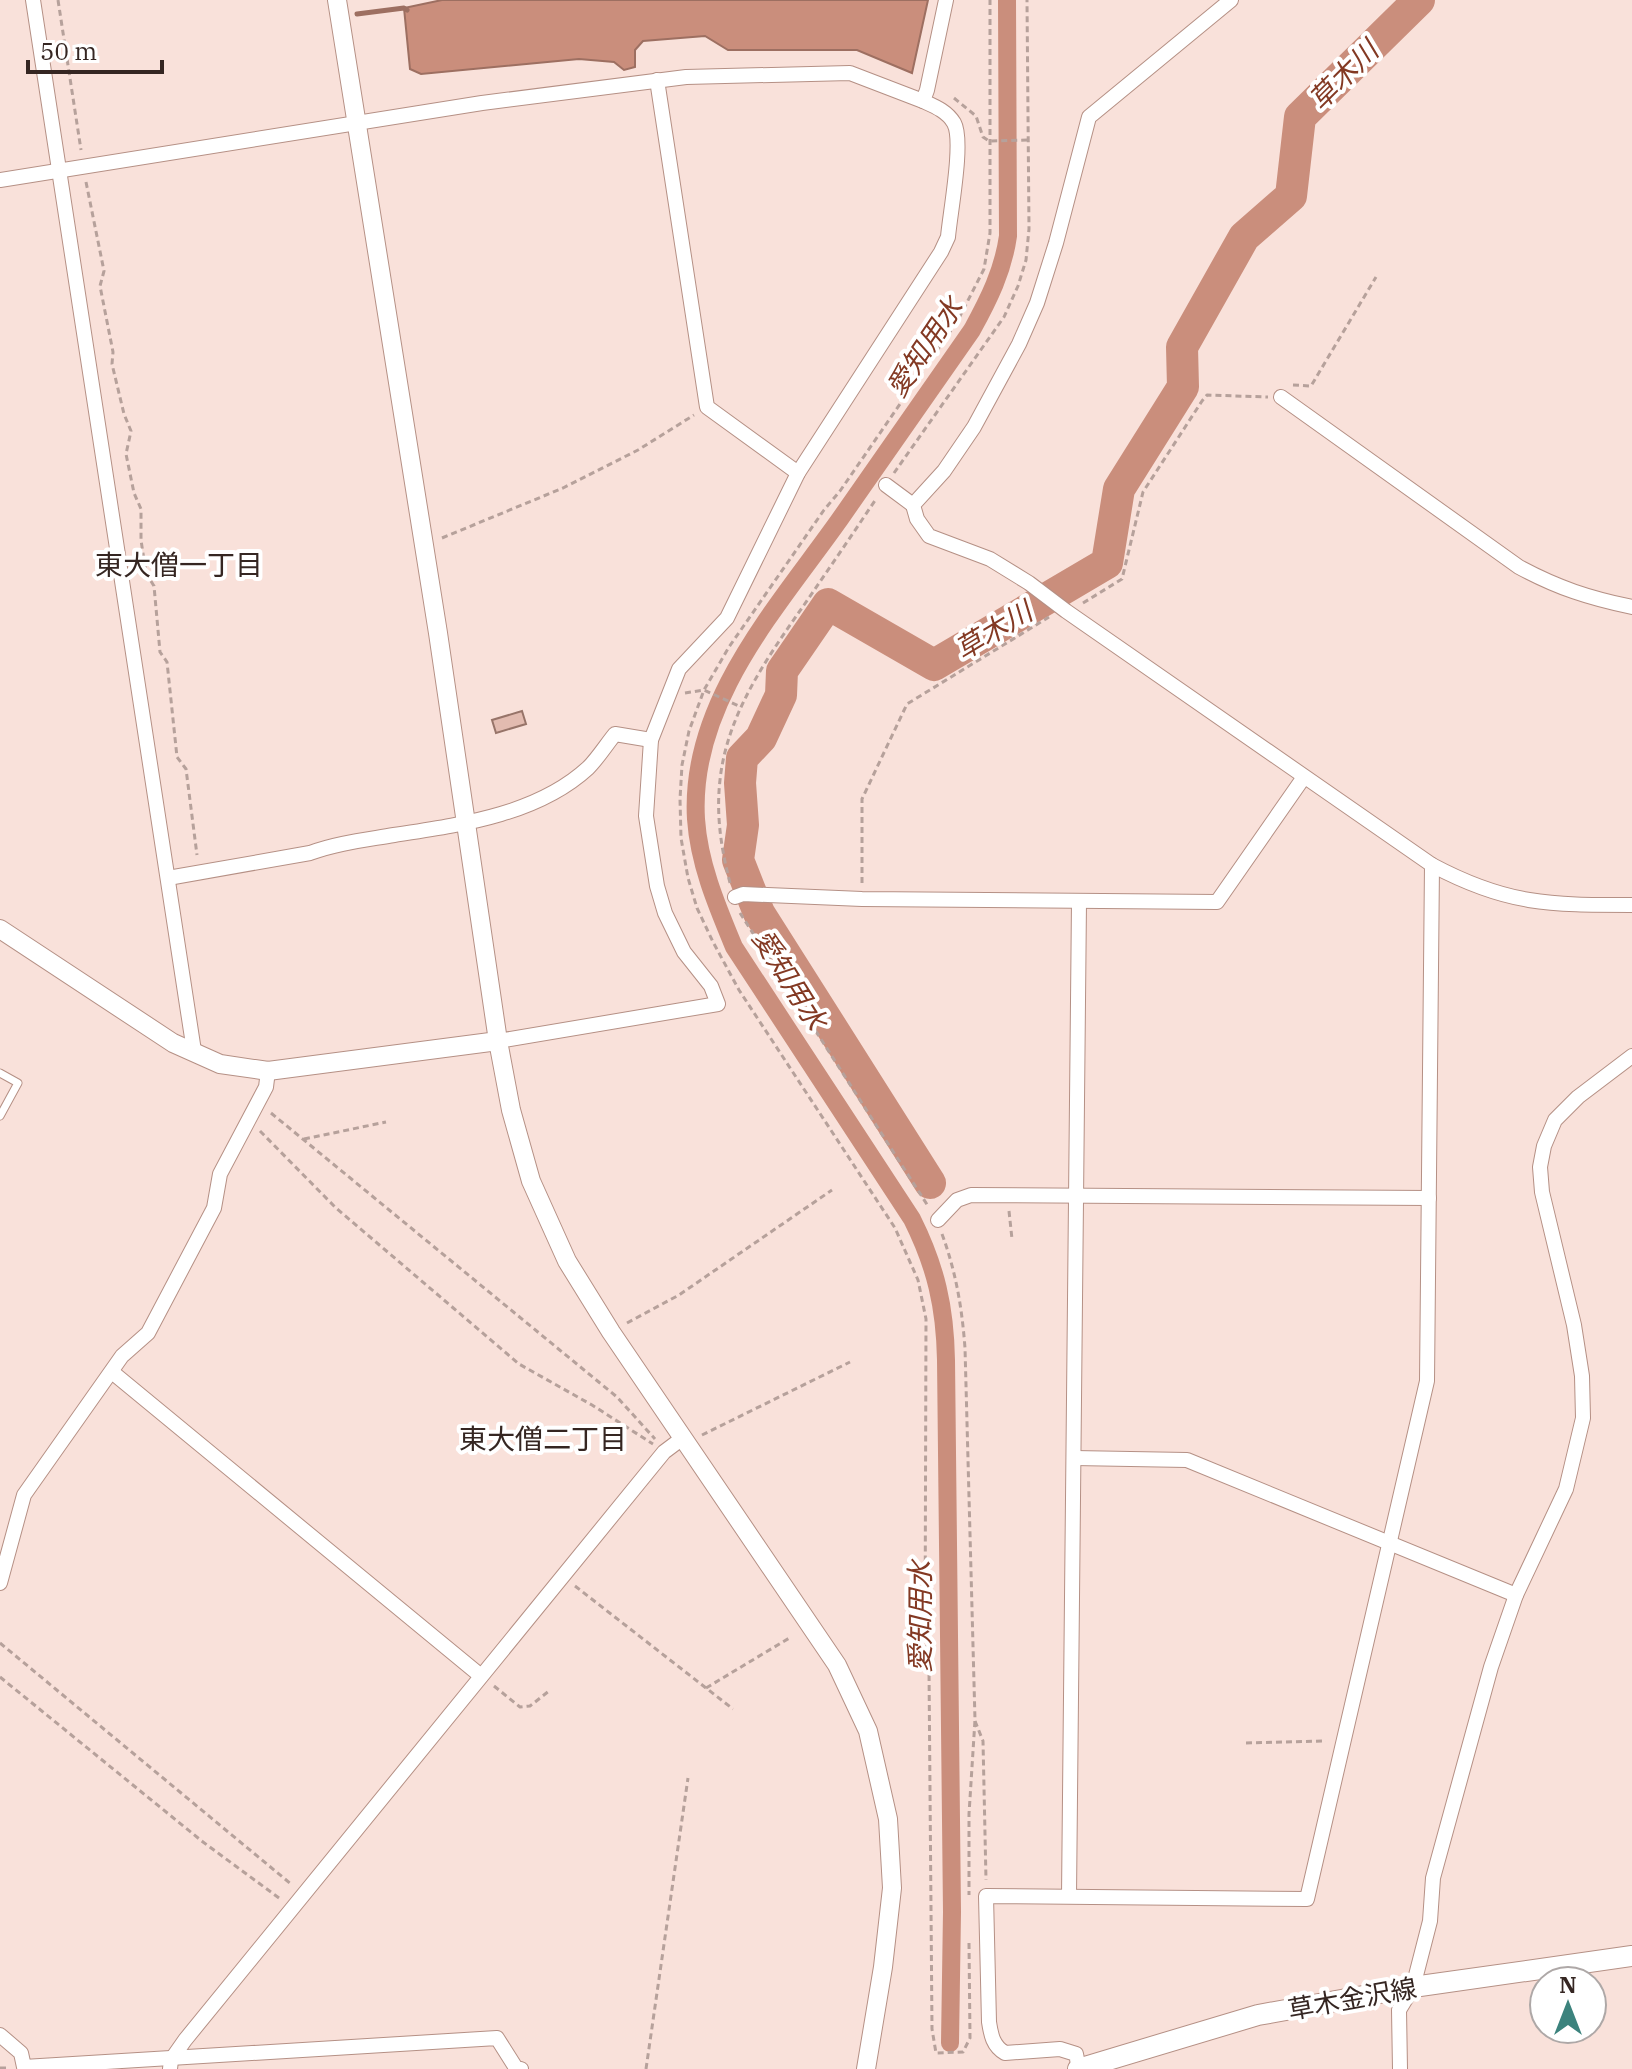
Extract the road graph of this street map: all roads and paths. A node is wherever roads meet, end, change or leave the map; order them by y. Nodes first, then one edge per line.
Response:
1 (33, 0) edge
2 (58, 0) edge
3 (337, 0) edge
4 (946, 0) edge
5 (990, 0) edge
6 (1027, 0) edge
7 (1231, 0) edge
8 (657, 80) junction
9 (923, 101) junction
10 (357, 123) junction
11 (1028, 140) junction
12 (989, 141) junction
13 (84, 165) junction
14 (59, 171) junction
15 (0, 180) edge
16 (1376, 277) dead end
17 (1281, 397) junction
18 (707, 407) junction
19 (798, 473) junction
20 (886, 485) junction
21 (913, 505) junction
22 (423, 544) junction
23 (1632, 607) edge
24 (1068, 612) junction
25 (704, 690) junction
26 (741, 707) junction
27 (651, 740) junction
28 (1304, 777) junction
29 (467, 822) junction
30 (1432, 865) junction
31 (199, 872) junction
32 (168, 878) junction
33 (735, 897) junction
34 (862, 899) junction
35 (1079, 902) junction
36 (1632, 905) edge
37 (0, 929) edge
38 (498, 1041) junction
39 (194, 1051) junction
40 (1632, 1056) edge
41 (268, 1071) junction
42 (0, 1073) edge
43 (257, 1104) junction
44 (0, 1116) edge
45 (247, 1122) junction
46 (386, 1122) dead end
47 (304, 1140) junction
48 (832, 1190) dead end
49 (1009, 1196) junction
50 (1074, 1197) junction
51 (1429, 1198) junction
52 (938, 1220) junction
53 (1012, 1239) dead end
54 (611, 1332) junction
55 (850, 1362) dead end
56 (112, 1372) junction
57 (686, 1441) junction
58 (1074, 1458) junction
59 (1388, 1541) junction
60 (562, 1576) junction
61 (0, 1583) edge
62 (1516, 1595) junction
63 (791, 1637) dead end
64 (0, 1643) edge
65 (481, 1675) junction
66 (0, 1677) edge
67 (706, 1688) junction
68 (549, 1691) dead end
69 (733, 1709) dead end
70 (975, 1720) junction
71 (1246, 1743) dead end
72 (1342, 1744) junction
73 (688, 1778) dead end
74 (303, 1894) junction
75 (969, 1894) dead end
76 (986, 1896) junction
77 (1069, 1896) junction
78 (292, 1908) junction
79 (969, 1942) dead end
80 (1632, 1956) edge
81 (1413, 1987) junction
82 (0, 2035) edge
83 (171, 2064) edge
84 (521, 2069) edge
85 (646, 2069) edge
86 (866, 2069) edge
87 (1079, 2069) edge
88 (1400, 2069) edge

1 - 14 street
2 - 13 path
3 - 10 street
4 - 9 street
5 - 12 path
6 - 11 path
7 - 21 street
8 - 9 street
8 - 10 street
8 - 18 street
9 - 19 street
10 - 13 street
10 - 22 street
11 - 12 path
11 - 20 path
12 - 25 path
13 - 14 street
13 - 31 path
14 - 15 street
14 - 32 street
16 - 17 path
17 - 23 street
17 - 24 path
18 - 19 street
18 - 22 path
19 - 27 street
20 - 21 street
20 - 26 path
21 - 24 street
22 - 29 street
24 - 28 street
24 - 34 path
25 - 26 path
25 - 79 path
26 - 33 path
27 - 29 street
27 - 38 street
28 - 30 street
28 - 35 street
29 - 31 street
29 - 38 street
30 - 36 street
30 - 51 street
31 - 32 street
32 - 39 street
33 - 34 street
33 - 52 path
34 - 35 street
35 - 50 street
37 - 39 street
38 - 41 street
38 - 54 street
39 - 41 street
40 - 62 street
41 - 43 street
42 - 44 lane
43 - 45 street
43 - 47 path
45 - 47 path
45 - 56 street
46 - 47 path
48 - 54 path
49 - 50 street
49 - 52 street
49 - 53 path
50 - 51 street
50 - 58 street
51 - 59 street
52 - 70 path
54 - 57 street
55 - 57 path
56 - 61 street
56 - 65 street
57 - 60 street
57 - 86 street
58 - 59 street
58 - 77 street
59 - 62 street
59 - 72 street
60 - 65 street
60 - 67 path
62 - 81 street
63 - 67 path
64 - 74 path
65 - 68 path
65 - 74 street
66 - 78 path
67 - 69 path
70 - 75 path
70 - 76 path
71 - 72 path
72 - 77 street
73 - 85 path
74 - 78 street
76 - 77 street
76 - 87 street
78 - 83 street
80 - 81 main road, 草木金沢線
81 - 87 main road, 草木金沢線
81 - 88 street
82 - 83 street
83 - 84 street

